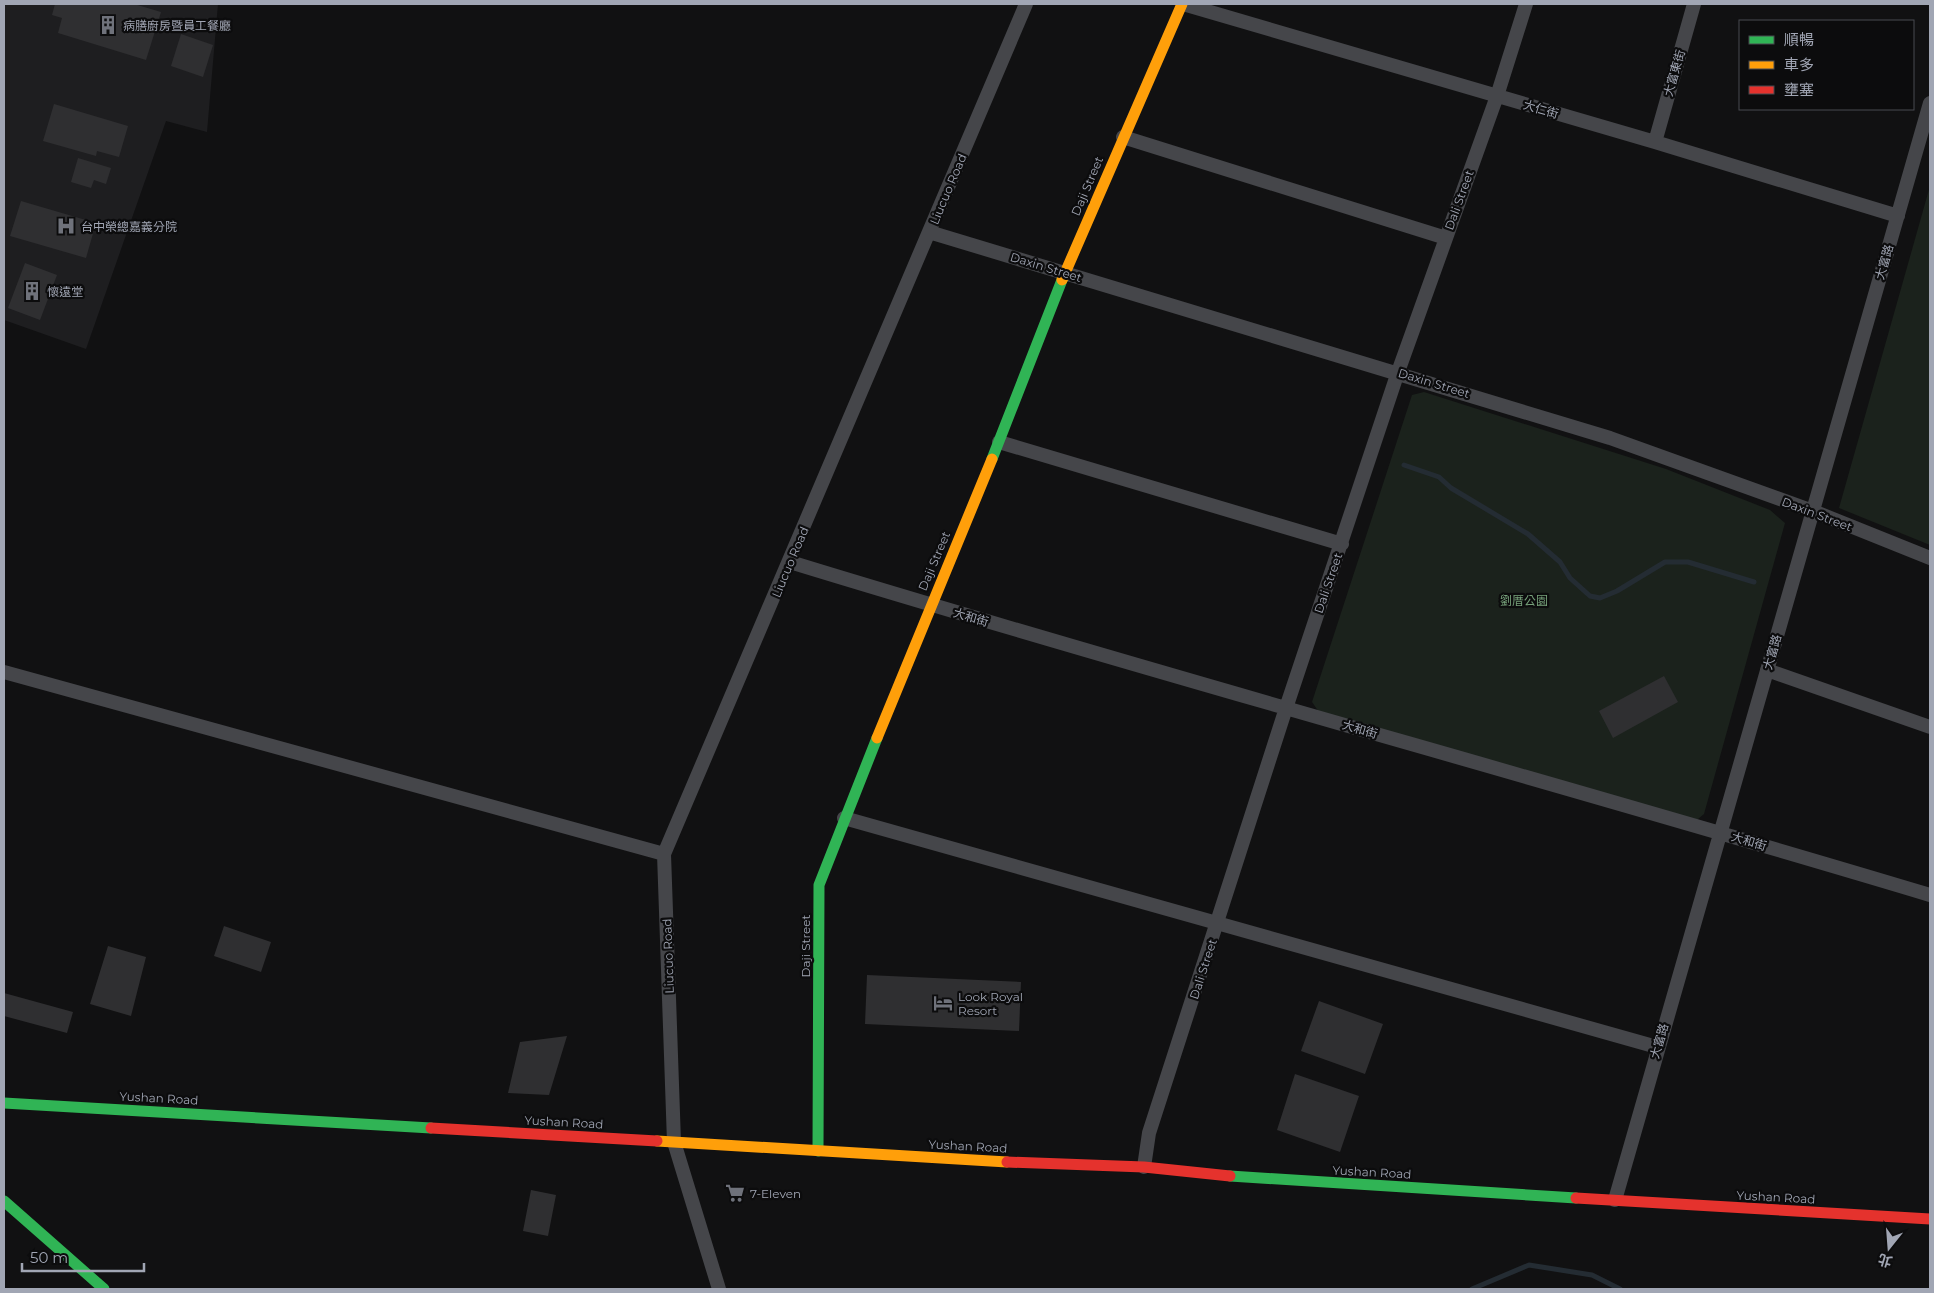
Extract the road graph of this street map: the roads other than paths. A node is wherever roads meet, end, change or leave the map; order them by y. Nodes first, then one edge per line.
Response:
1 (1026, 4) edge
2 (1182, 4) edge
3 (1526, 4) edge
4 (1694, 4) edge
5 (1497, 96) junction
6 (1930, 103) edge
7 (1123, 137) junction
8 (1655, 142) junction
9 (1898, 216) junction
10 (930, 232) junction
11 (1446, 238) junction
12 (1065, 273) junction
13 (1398, 372) junction
14 (999, 442) junction
15 (1813, 512) junction
16 (1342, 544) junction
17 (1930, 558) edge
18 (790, 562) junction
19 (930, 605) junction
20 (1767, 670) junction
21 (4, 672) edge
22 (1286, 708) junction
23 (1930, 727) edge
24 (844, 818) junction
25 (1721, 832) junction
26 (664, 854) junction
27 (1930, 895) edge
28 (1218, 924) junction
29 (1657, 1047) junction
30 (4, 1103) edge
31 (674, 1142) junction
32 (818, 1151) junction
33 (1144, 1167) junction
34 (1615, 1200) junction
35 (4, 1201) edge
36 (1930, 1219) edge
37 (104, 1289) edge
38 (719, 1289) edge

1 - 10 street, Liucuo Road
2 - 5 street, 大仁街
2 - 7 street, Daji Street
3 - 5 street, Dali Street
4 - 8 street, 大富東街
5 - 8 street, 大仁街
5 - 11 street, Dali Street
6 - 9 street, 大富路
7 - 11 street
7 - 12 street, Daji Street
8 - 9 street, 大仁街
9 - 15 street, 大富路
10 - 12 street, Daxin Street
10 - 18 street, Liucuo Road
11 - 13 street, Dali Street
12 - 13 street, Daxin Street
12 - 14 street, Daji Street
13 - 15 street, Daxin Street
13 - 16 street, Dali Street
14 - 16 street
14 - 19 street, Daji Street
15 - 17 street, Daxin Street
15 - 20 street, 大富路
16 - 22 street, Dali Street
18 - 19 street, 大和街
18 - 26 street, Liucuo Road
19 - 22 street, 大和街
19 - 24 street, Daji Street
20 - 23 street
20 - 25 street, 大富路
21 - 26 street
22 - 25 street, 大和街
22 - 28 street, Dali Street
24 - 28 street
24 - 32 street, Daji Street
25 - 27 street, 大和街
25 - 29 street, 大富路
26 - 31 street, Liucuo Road
28 - 29 street
28 - 33 street, Dali Street
29 - 34 street, 大富路
30 - 31 street, Yushan Road
31 - 32 street, Yushan Road
31 - 38 street, Liucuo Road
32 - 33 street, Yushan Road
33 - 34 street, Yushan Road
34 - 36 street, Yushan Road
35 - 37 street

